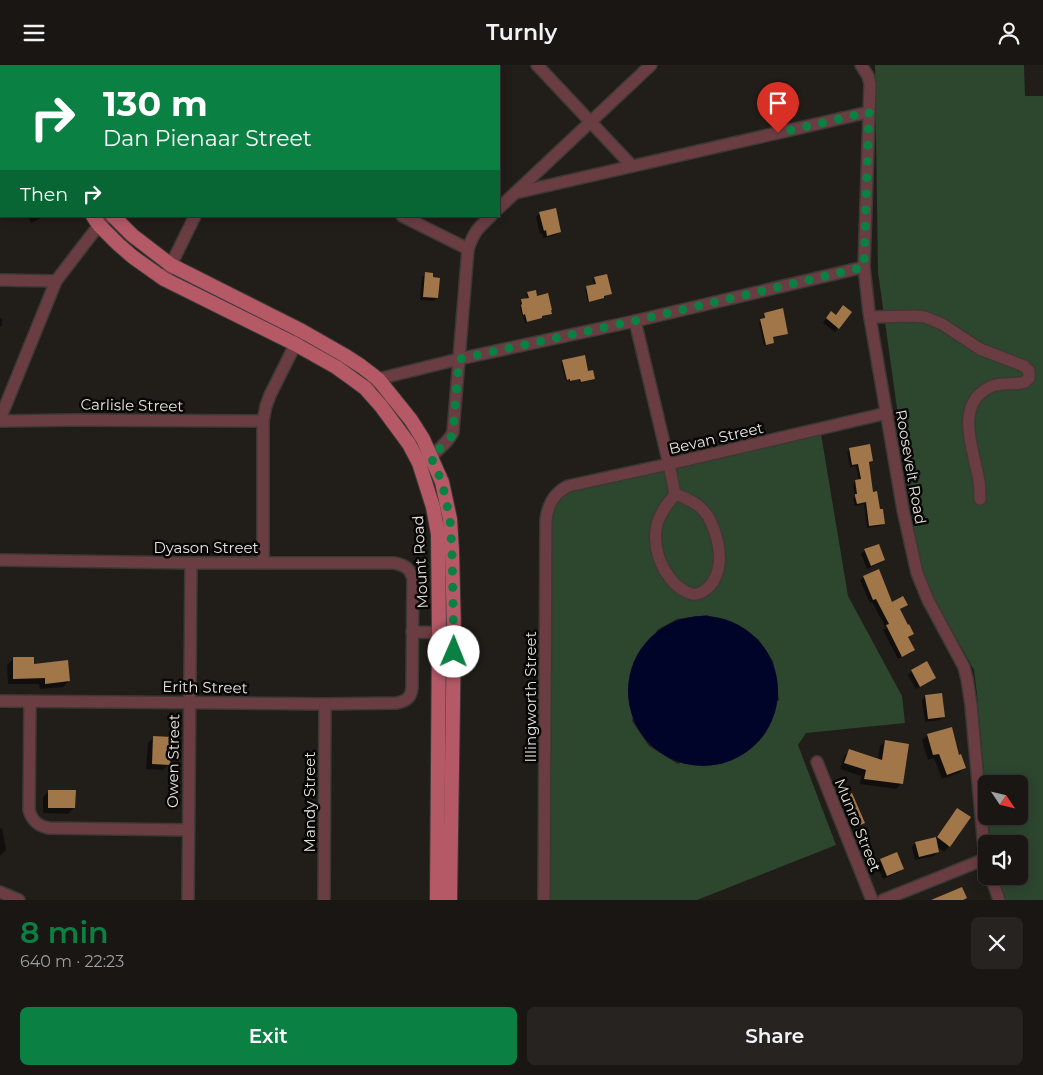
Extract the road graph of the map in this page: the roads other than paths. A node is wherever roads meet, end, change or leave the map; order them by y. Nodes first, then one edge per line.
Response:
1 (537, 65) edge
2 (651, 65) edge
3 (861, 65) edge
4 (869, 112) junction
5 (591, 122) junction
6 (632, 167) junction
7 (515, 193) junction
8 (500, 207) edge
9 (114, 217) edge
10 (195, 217) edge
11 (404, 217) edge
12 (489, 217) edge
13 (100, 219) edge
14 (468, 249) junction
15 (171, 265) junction
16 (864, 267) junction
17 (164, 279) junction
18 (0, 280) edge
19 (56, 281) junction
20 (870, 317) junction
21 (634, 321) junction
22 (302, 331) junction
23 (295, 344) junction
24 (459, 359) junction
25 (378, 379) junction
26 (365, 388) junction
27 (887, 413) junction
28 (0, 420) edge
29 (263, 421) junction
30 (425, 460) junction
31 (669, 464) junction
32 (675, 494) junction
33 (555, 495) joint
34 (980, 499) dead end
35 (0, 560) edge
36 (263, 562) junction
37 (191, 563) junction
38 (412, 632) junction
39 (439, 633) junction
40 (454, 633) junction
41 (0, 701) edge
42 (30, 701) junction
43 (189, 702) junction
44 (325, 704) junction
45 (817, 762) dead end
46 (188, 830) junction
47 (983, 835) edge
48 (978, 865) edge
49 (444, 885) junction
50 (994, 885) edge
51 (0, 892) edge
52 (19, 900) edge
53 (188, 900) edge
54 (324, 900) edge
55 (437, 900) edge
56 (450, 900) edge
57 (544, 900) edge
58 (872, 900) edge
59 (883, 900) edge
60 (999, 900) edge

1 - 5 street
2 - 5 street
3 - 4 street, Roosevelt Road
4 - 6 street
4 - 16 street, Roosevelt Road
5 - 6 street
5 - 7 street
6 - 7 street
7 - 8 street
9 - 15 main road, Mount Road
10 - 15 street
11 - 14 street
12 - 14 street
13 - 17 main road, Mount Road
13 - 19 street
14 - 24 street
15 - 17 street
15 - 22 main road, Mount Road
16 - 20 street, Roosevelt Road
16 - 21 street
17 - 23 main road, Mount Road
18 - 19 street
19 - 28 street
20 - 27 street, Roosevelt Road
20 - 34 street
21 - 24 street
21 - 31 street
22 - 23 street
22 - 25 main road, Mount Road
23 - 26 main road, Mount Road
23 - 29 street
24 - 25 street
24 - 30 street
25 - 26 street
25 - 30 main road, Mount Road
26 - 30 main road, Mount Road
27 - 31 street, Bevan Street
27 - 47 street, Roosevelt Road
28 - 29 street, Carlisle Street
29 - 36 street
30 - 39 main road, Mount Road
30 - 40 main road, Mount Road
31 - 32 street
31 - 33 street, Bevan Street
32 - 32 street
33 - 57 street, Illingworth Street
35 - 37 street, Dyason Street
36 - 37 street, Dyason Street
36 - 38 street, Dyason Street
37 - 43 street, Owen Street
38 - 39 street
38 - 44 street, Erith Street
39 - 40 street
39 - 49 main road, Mount Road
40 - 49 main road, Mount Road
41 - 42 street, Erith Street
42 - 43 street, Erith Street
42 - 46 street
43 - 44 street, Erith Street
43 - 46 street, Owen Street
44 - 54 street, Mandy Street
45 - 58 street, Munro Street
46 - 53 street, Owen Street
48 - 59 street
49 - 55 main road, Mount Road
49 - 56 main road, Mount Road
50 - 60 street
51 - 52 street

